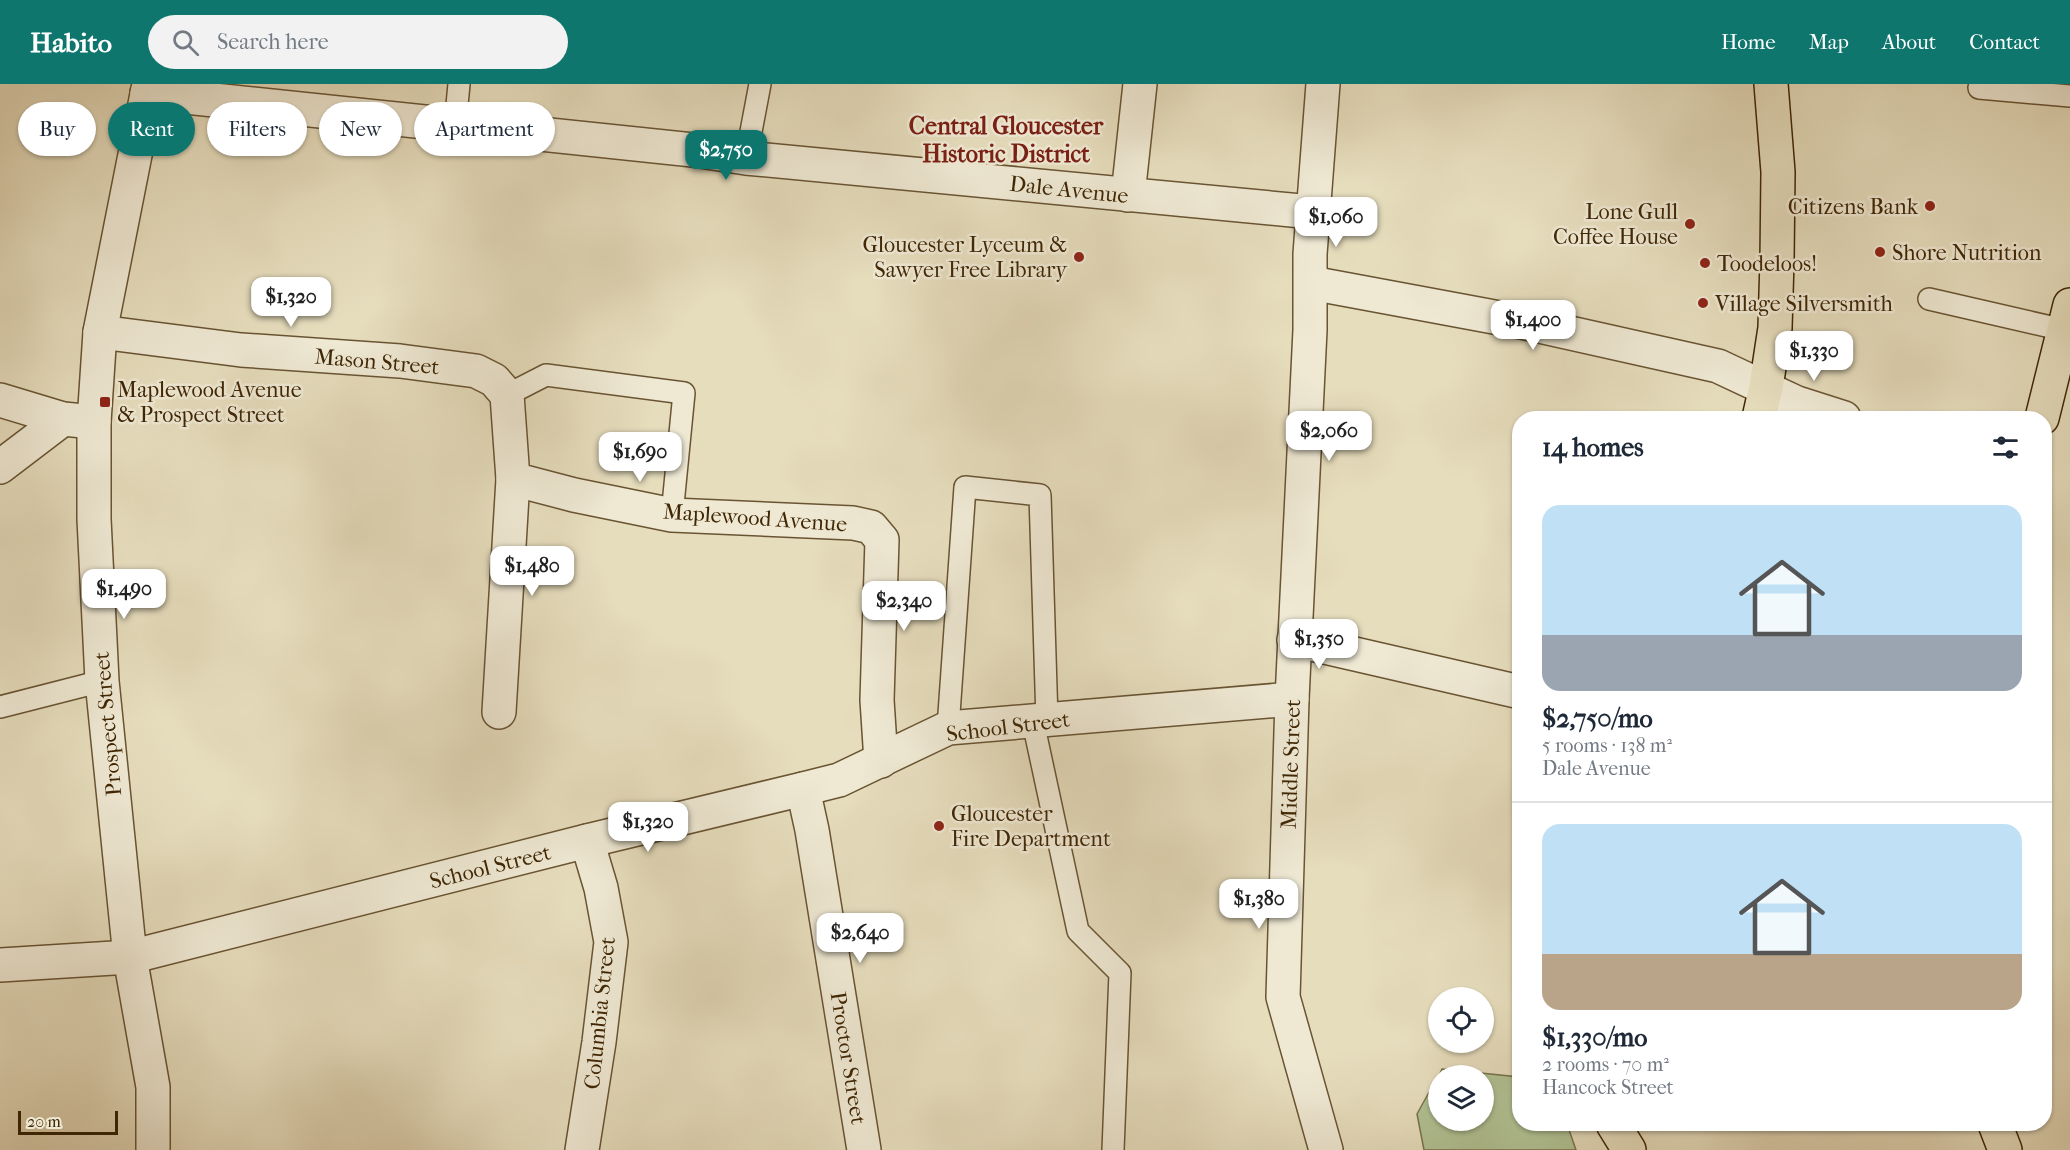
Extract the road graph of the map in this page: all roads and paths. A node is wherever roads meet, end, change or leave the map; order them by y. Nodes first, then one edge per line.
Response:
1 (459, 84) edge
2 (760, 84) edge
3 (1140, 84) edge
4 (1323, 84) edge
5 (1771, 84) edge
6 (1979, 88) dead end
7 (148, 89) edge
8 (2070, 96) edge
9 (457, 102) edge
10 (414, 121) edge
11 (555, 136) edge
12 (746, 158) junction
13 (1128, 195) junction
14 (1312, 212) junction
15 (1311, 283) junction
16 (1929, 299) dead end
17 (2067, 317) edge
18 (100, 332) junction
19 (1766, 387) junction
20 (507, 395) junction
21 (0, 400) edge
22 (1761, 411) edge
23 (1822, 411) edge
24 (2044, 411) edge
25 (78, 420) junction
26 (0, 467) edge
27 (513, 479) junction
28 (672, 515) junction
29 (1294, 640) junction
30 (102, 681) junction
31 (1512, 690) edge
32 (1292, 699) junction
33 (0, 707) edge
34 (499, 712) dead end
35 (1040, 721) junction
36 (948, 728) junction
37 (881, 760) junction
38 (803, 789) junction
39 (587, 842) junction
40 (130, 957) junction
41 (0, 965) edge
42 (1617, 1131) edge
43 (1998, 1131) edge
44 (153, 1150) edge
45 (582, 1150) edge
46 (864, 1150) edge
47 (1113, 1150) edge
48 (1326, 1150) edge
49 (1629, 1150) edge
50 (2005, 1150) edge

1 - 9 lane
2 - 12 lane
3 - 13 street
4 - 14 street, Middle Street
5 - 19 main road
6 - 8 lane
7 - 10 street, Dale Avenue
7 - 18 street, Prospect Street
11 - 12 street, Dale Avenue
12 - 13 street, Dale Avenue
13 - 14 street, Dale Avenue
14 - 15 street, Middle Street
15 - 19 street
15 - 29 street, Middle Street
16 - 17 lane
17 - 24 main road
18 - 20 street, Mason Street
18 - 25 street, Prospect Street
19 - 22 main road
19 - 23 street
20 - 27 street
20 - 28 lane
21 - 25 street
25 - 26 street
25 - 30 street, Prospect Street
27 - 28 street, Maplewood Avenue
27 - 34 street
28 - 37 street, Maplewood Avenue
29 - 31 street
29 - 32 street, Middle Street
30 - 33 lane
30 - 40 street, Prospect Street
32 - 35 street, School Street
32 - 48 street, Middle Street
35 - 36 street, School Street
35 - 36 lane
35 - 47 lane
36 - 37 street, School Street
37 - 38 street, School Street
38 - 39 street, School Street
38 - 46 street, Proctor Street
39 - 40 street, School Street
39 - 45 street, Columbia Street
40 - 41 street, School Street
40 - 44 street, Prospect Street
42 - 49 main road
43 - 50 main road

